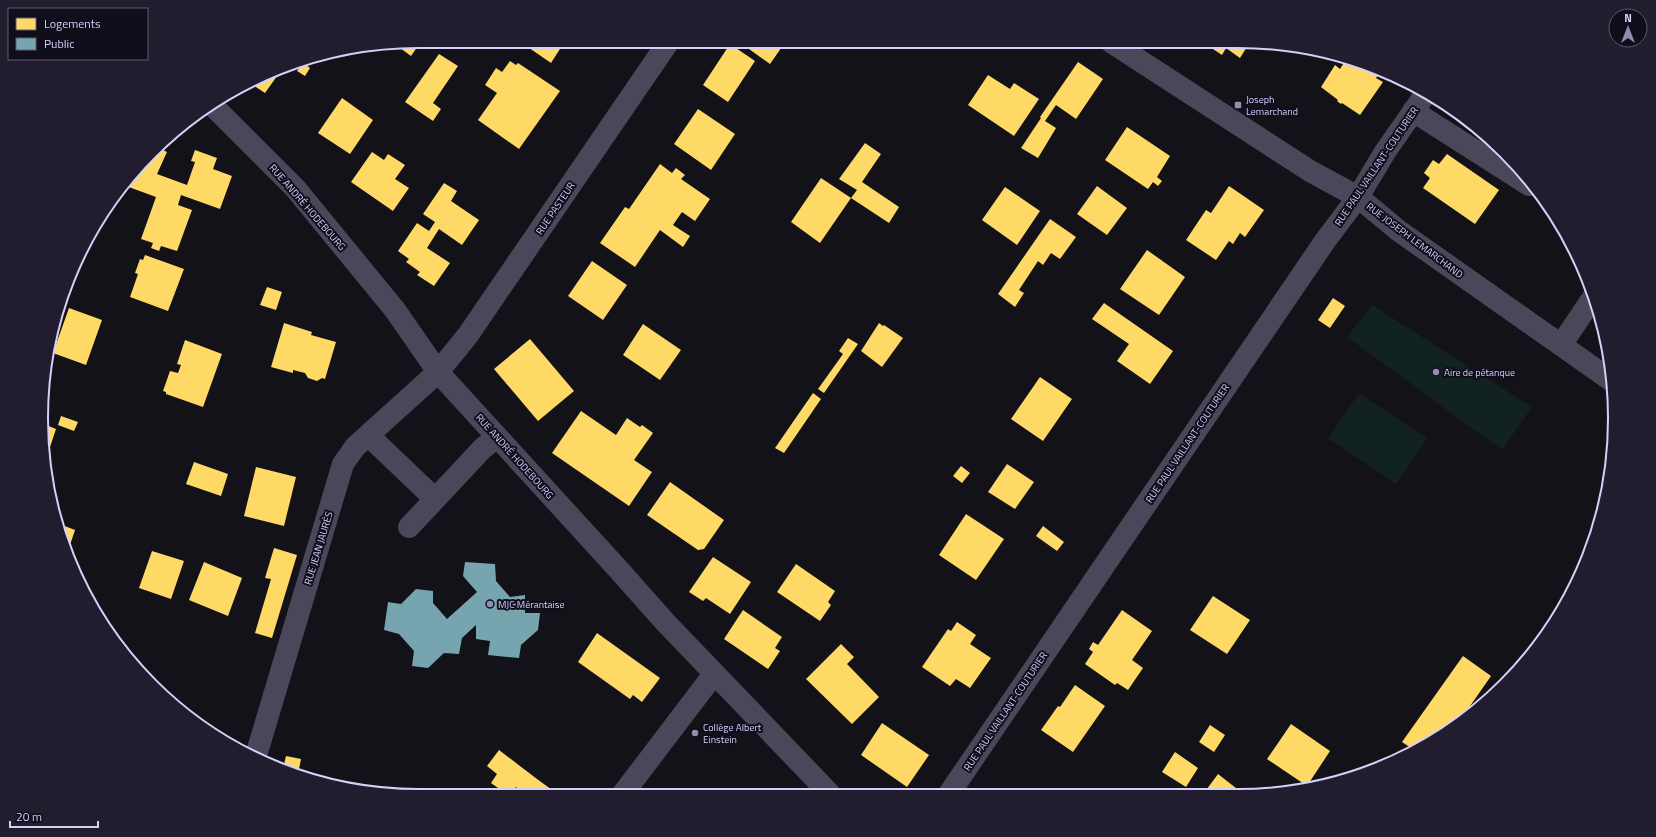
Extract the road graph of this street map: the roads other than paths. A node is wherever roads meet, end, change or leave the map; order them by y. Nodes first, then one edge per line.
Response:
1 (664, 48) edge
2 (1120, 48) edge
3 (1423, 98) edge
4 (216, 108) edge
5 (1413, 111) junction
6 (1519, 178) edge
7 (1358, 197) junction
8 (1589, 303) edge
9 (1561, 345) junction
10 (438, 372) junction
11 (1606, 376) edge
12 (368, 436) junction
13 (497, 437) junction
14 (435, 499) junction
15 (409, 527) dead end
16 (714, 674) junction
17 (257, 752) edge
18 (627, 789) edge
19 (825, 789) edge
20 (952, 789) edge

1 - 10 street, RUE PASTEUR
2 - 7 street, RUE JOSEPH LEMARCHAND
3 - 5 street, RUE PAUL VAILLANT-COUTURIER
4 - 10 street, RUE ANDRÉ HODEBOURG
5 - 6 street
5 - 7 street, RUE PAUL VAILLANT-COUTURIER
7 - 9 street, RUE JOSEPH LEMARCHAND
7 - 20 street, RUE PAUL VAILLANT-COUTURIER
8 - 9 street
9 - 11 street, RUE JOSEPH LEMARCHAND
10 - 12 street, RUE JEAN JAURÈS
10 - 13 street, RUE ANDRÉ HODEBOURG
12 - 14 street
12 - 17 street, RUE JEAN JAURÈS
13 - 14 street
13 - 16 street, RUE ANDRÉ HODEBOURG
14 - 15 street
16 - 18 street
16 - 19 street, RUE ANDRÉ HODEBOURG

